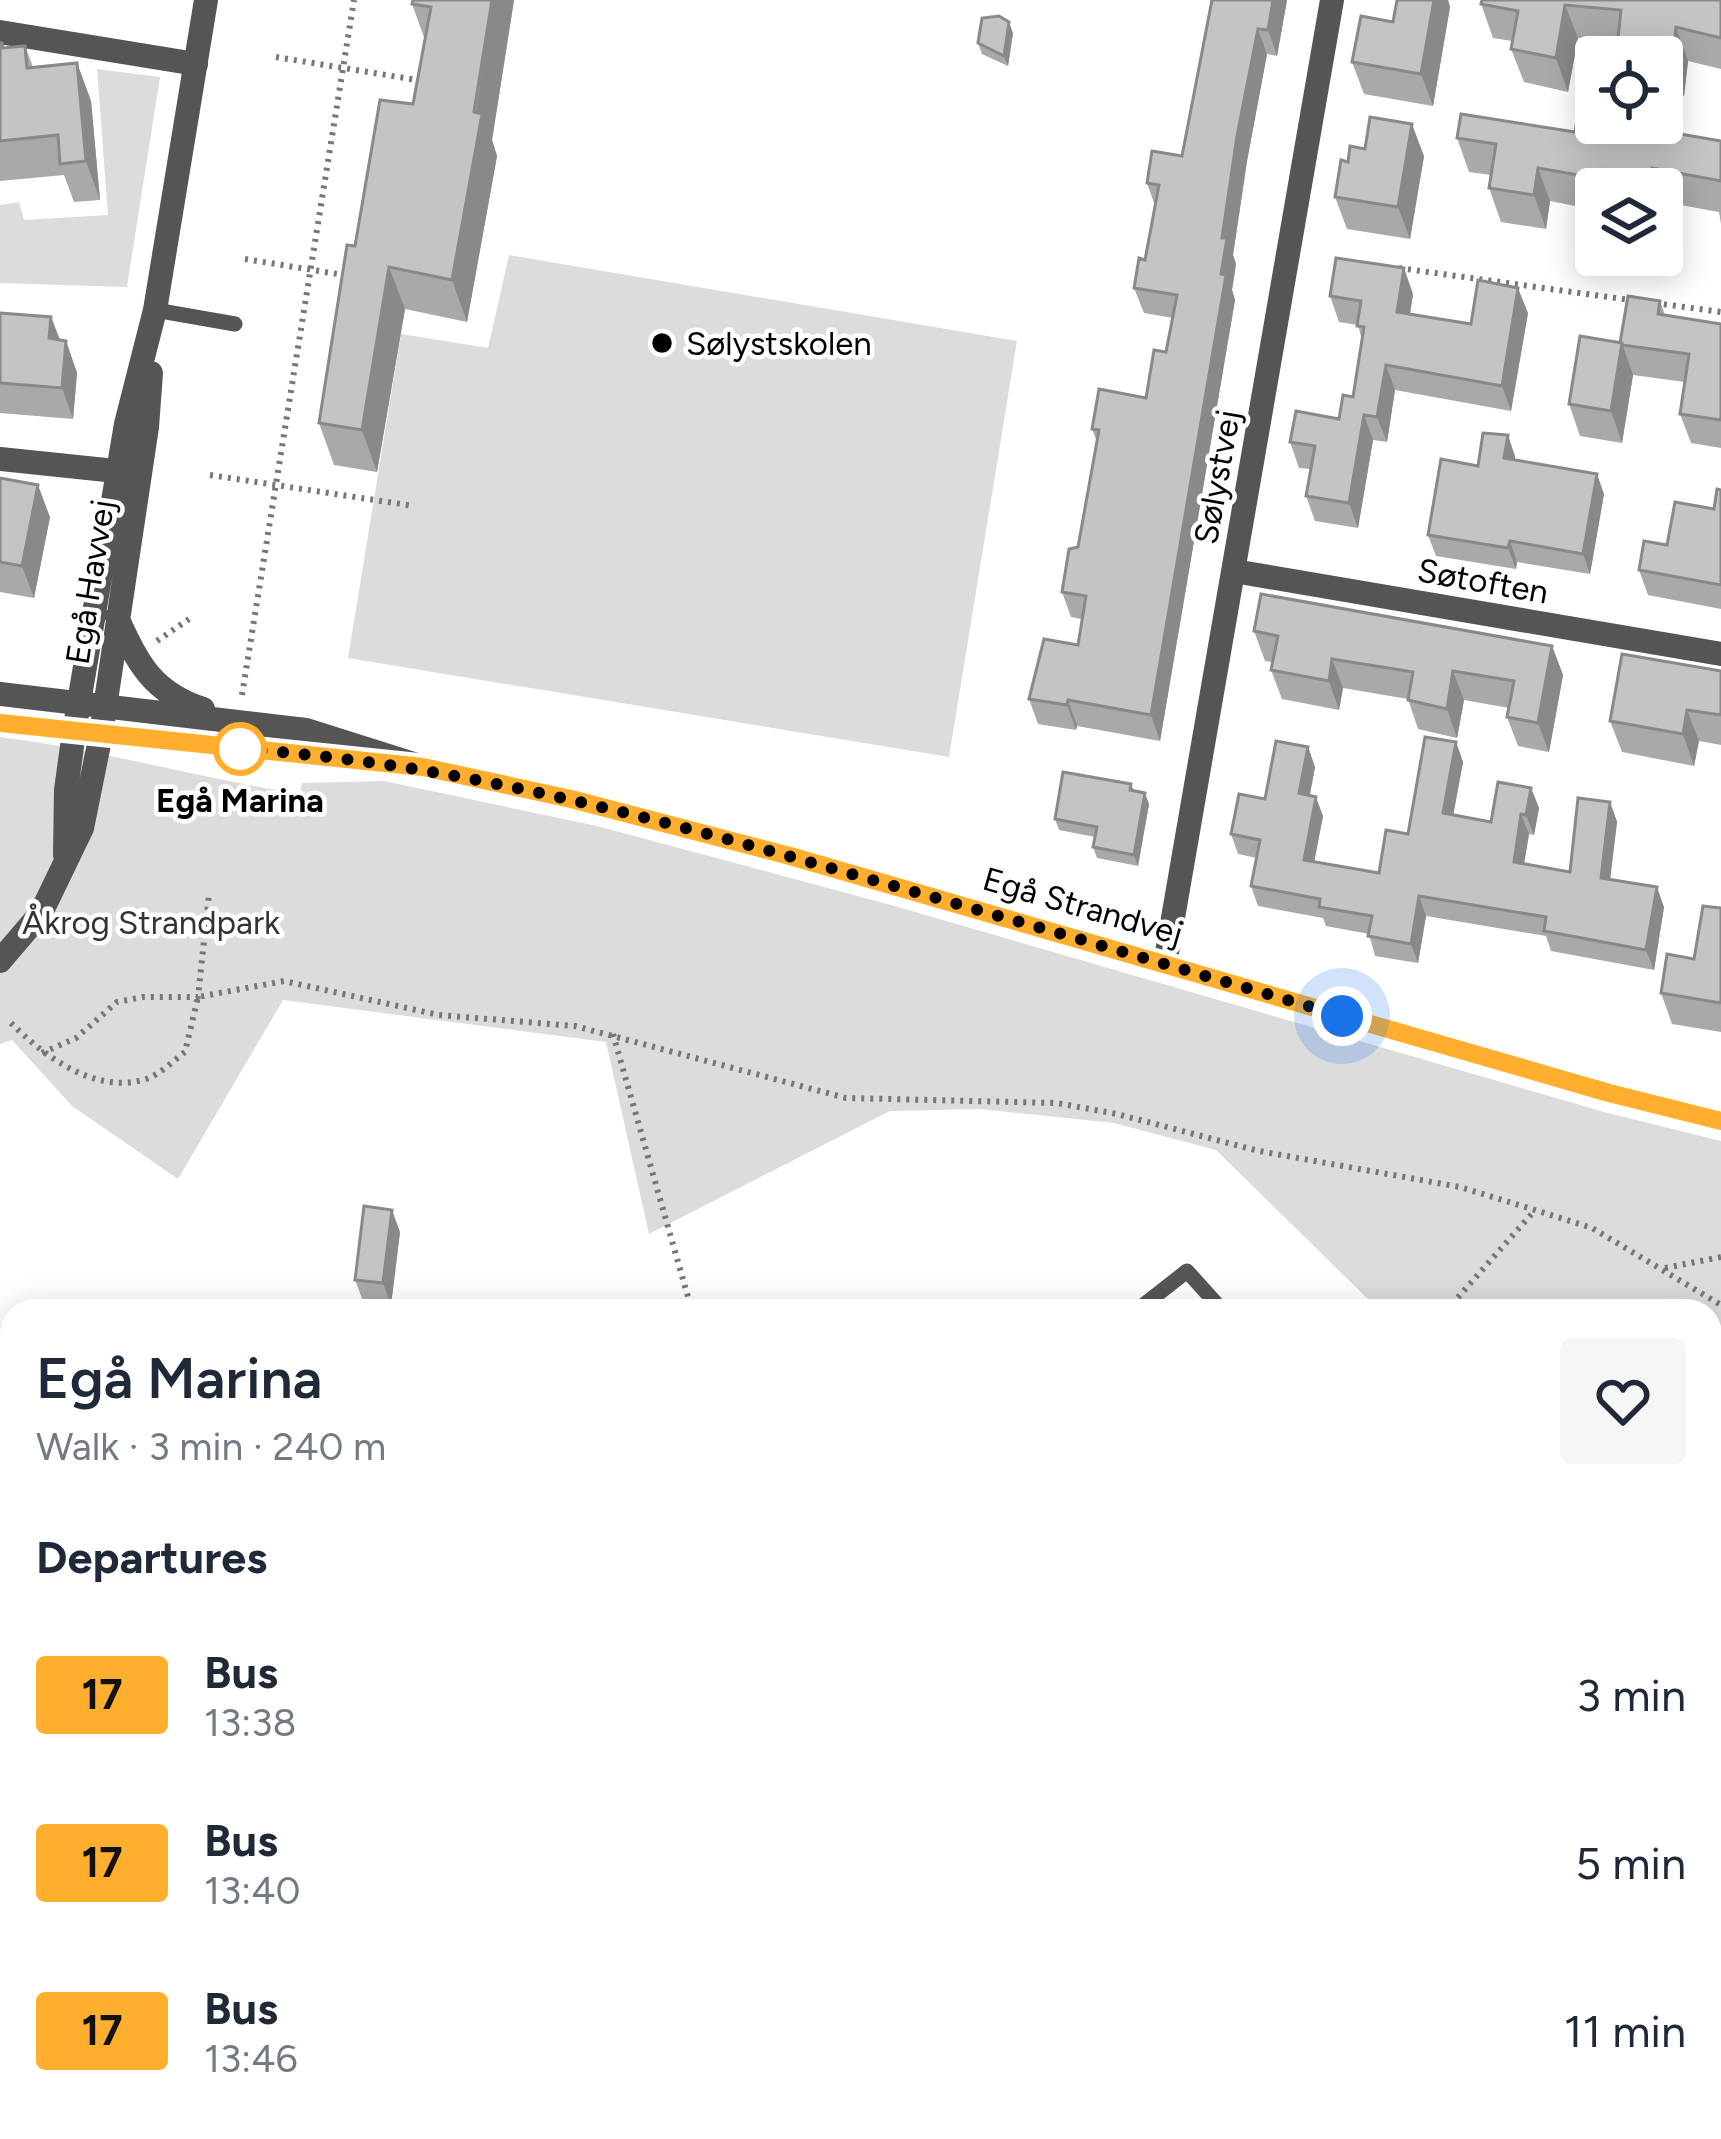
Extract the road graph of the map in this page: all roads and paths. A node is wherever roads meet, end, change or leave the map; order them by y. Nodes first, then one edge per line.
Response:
1 (206, 0) edge
2 (354, 0) edge
3 (1332, 0) edge
4 (0, 32) edge
5 (276, 57) dead end
6 (196, 64) junction
7 (344, 68) junction
8 (432, 82) edge
9 (245, 260) dead end
10 (1380, 266) edge
11 (311, 270) junction
12 (359, 278) edge
13 (1630, 300) edge
14 (1653, 303) edge
15 (155, 310) junction
16 (1721, 312) edge
17 (235, 324) dead end
18 (0, 459) edge
19 (129, 472) junction
20 (210, 475) dead end
21 (276, 488) junction
22 (414, 506) dead end
23 (1234, 571) junction
24 (117, 617) junction
25 (189, 620) dead end
26 (154, 643) dead end
27 (1721, 654) edge
28 (0, 694) edge
29 (242, 698) dead end
30 (92, 703) junction
31 (0, 723) edge
32 (251, 724) junction
33 (74, 732) junction
34 (101, 734) junction
35 (423, 767) junction
36 (65, 857) junction
37 (209, 893) dead end
38 (0, 961) edge
39 (1165, 964) junction
40 (198, 998) junction
41 (11, 1023) dead end
42 (613, 1034) junction
43 (42, 1053) junction
44 (1721, 1121) edge
45 (1535, 1210) junction
46 (1721, 1257) edge
47 (1661, 1268) junction
48 (689, 1299) edge
49 (1151, 1299) edge
50 (1212, 1299) edge
51 (1457, 1299) edge
52 (1713, 1299) edge

1 - 6 street, Egå Havvej
2 - 7 path
3 - 23 street, Sølystvej
4 - 6 street
5 - 7 path
6 - 15 street, Egå Havvej
7 - 8 path
7 - 11 path
9 - 11 path
10 - 13 path
11 - 12 path
11 - 21 path
14 - 16 path
15 - 17 lane
15 - 19 street, Egå Havvej
18 - 19 street
19 - 24 street, Egå Havvej
19 - 30 street, Egå Havvej
20 - 21 path
21 - 22 path
21 - 29 path
23 - 27 street, Søtoften
23 - 39 street, Sølystvej
24 - 30 street, Egå Havvej
24 - 32 street
25 - 26 path
28 - 30 street, Egå Strandvej
30 - 32 street, Egå Strandvej
30 - 33 street, Egå Havvej
30 - 34 street, Egå Havvej
31 - 33 street, Egå Strandvej
32 - 35 street, Egå Strandvej
33 - 34 street, Egå Strandvej
33 - 36 street, Egå Havvej
34 - 35 street, Egå Strandvej
34 - 36 street, Egå Havvej
35 - 39 street, Egå Strandvej
36 - 38 street, Egå Havvej
37 - 40 path
39 - 44 street, Egå Strandvej
40 - 42 path
40 - 43 path
40 - 43 path
41 - 43 path
42 - 45 path
42 - 48 path
45 - 47 path
45 - 51 path
46 - 47 path
47 - 52 path
49 - 50 lane

